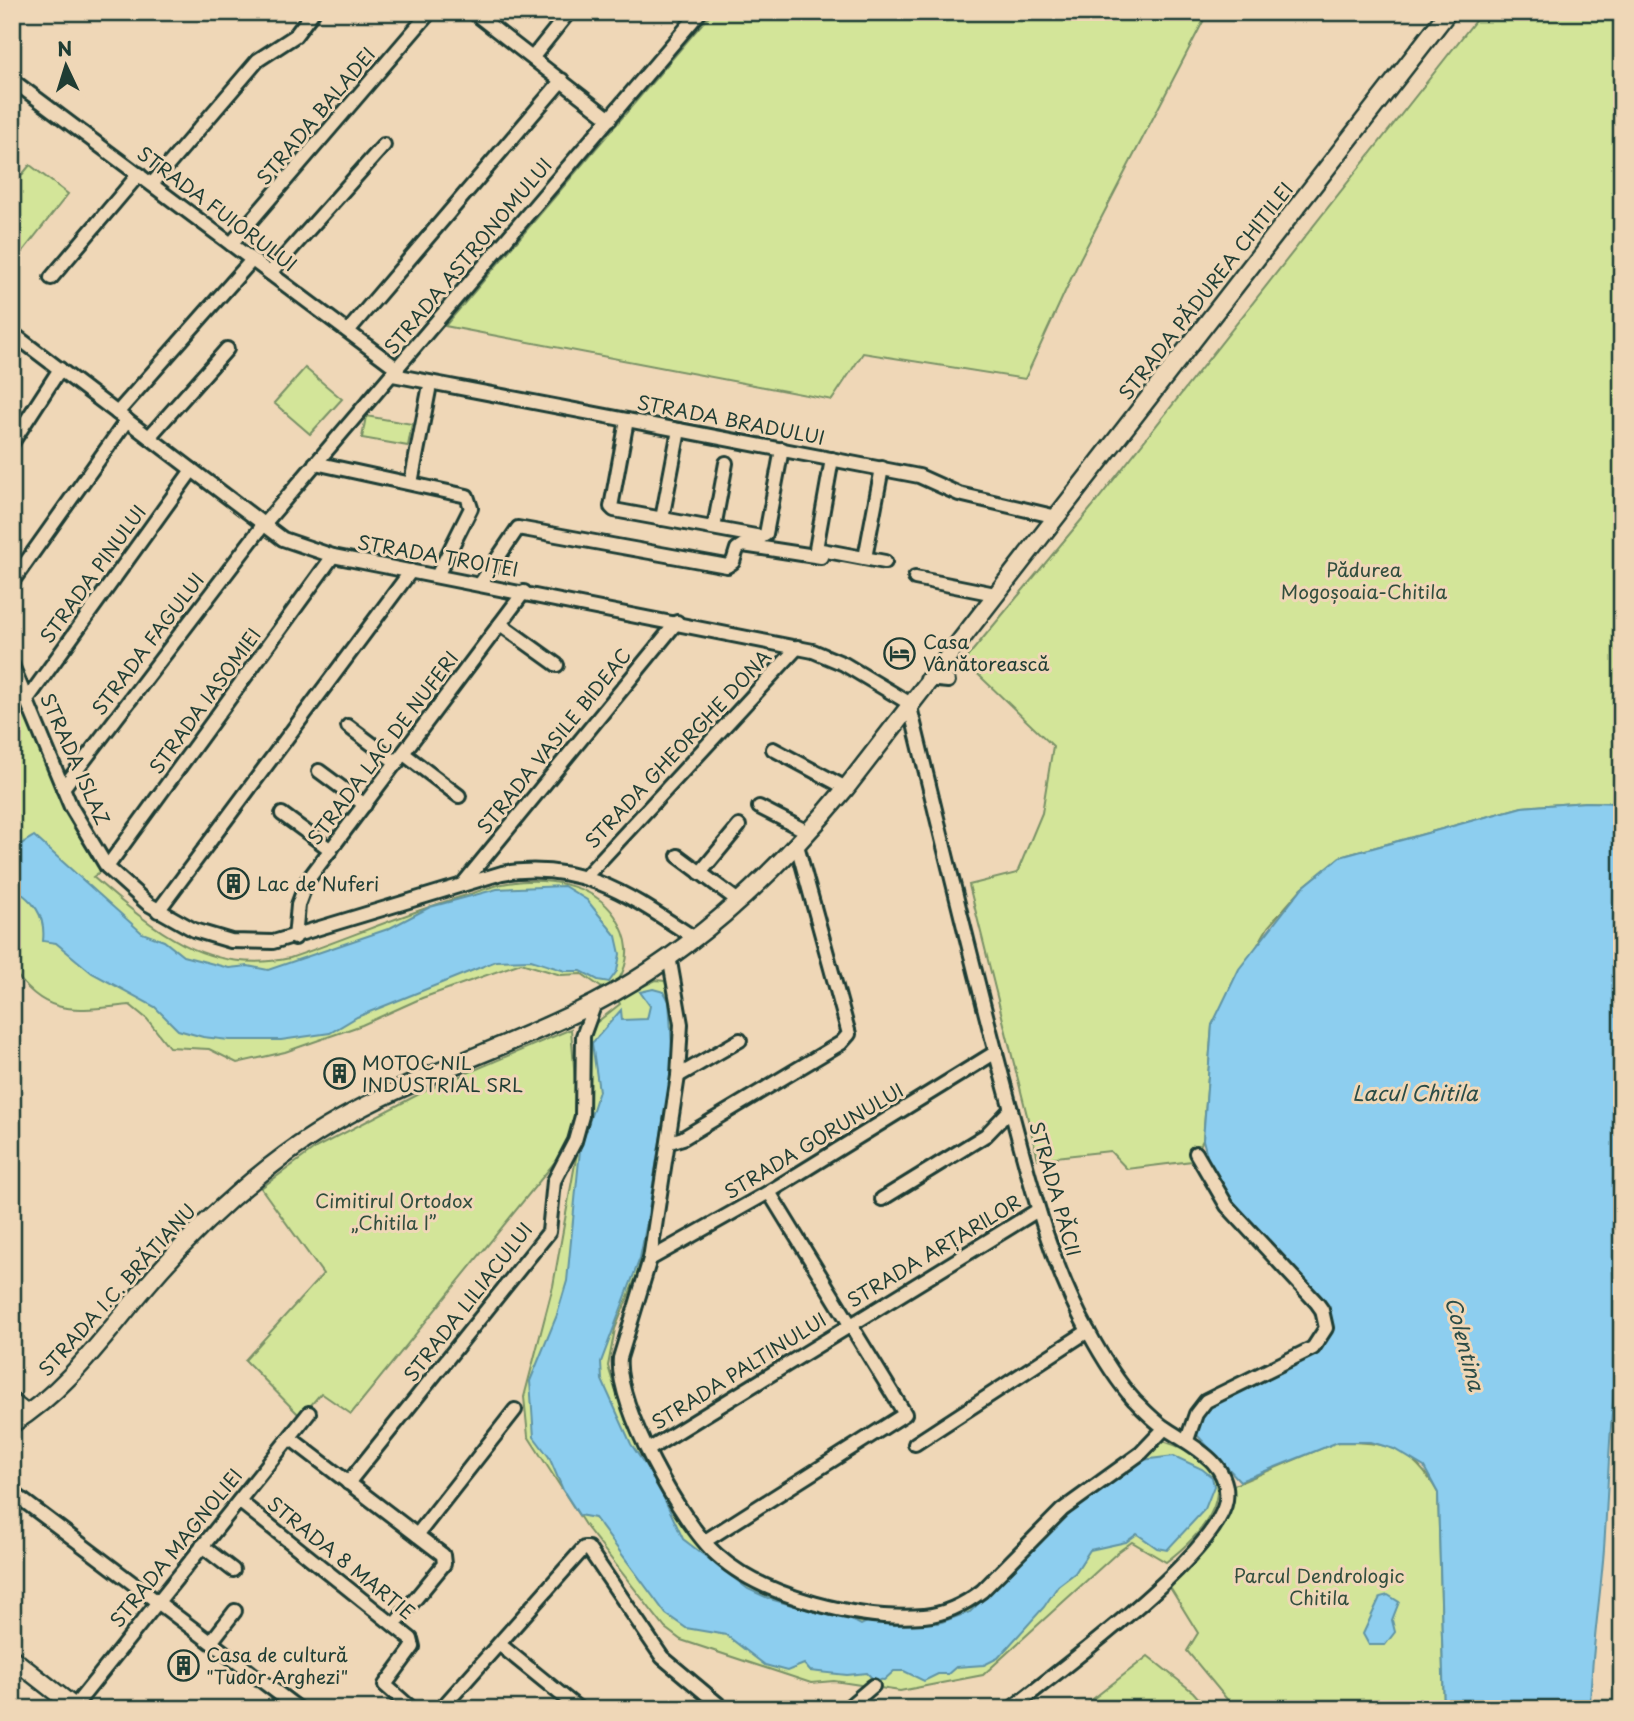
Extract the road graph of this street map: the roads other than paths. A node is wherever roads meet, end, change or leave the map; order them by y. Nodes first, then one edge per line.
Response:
1 (313, 12) edge
2 (430, 12) edge
3 (473, 12) edge
4 (569, 12) edge
5 (700, 12) edge
6 (1448, 12) edge
7 (533, 57) junction
8 (12, 80) edge
9 (562, 80) junction
10 (610, 119) junction
11 (384, 145) dead end
12 (139, 174) junction
13 (152, 184) junction
14 (232, 244) junction
15 (252, 260) junction
16 (270, 273) junction
17 (51, 278) dead end
18 (348, 331) junction
19 (12, 333) edge
20 (227, 349) dead end
21 (60, 369) junction
22 (396, 372) junction
23 (429, 390) dead end
24 (122, 416) junction
25 (627, 420) junction
26 (679, 430) junction
27 (149, 437) junction
28 (12, 443) edge
29 (782, 449) junction
30 (832, 459) junction
31 (315, 463) junction
32 (726, 463) dead end
33 (883, 468) junction
34 (192, 470) junction
35 (411, 483) junction
36 (1057, 517) junction
37 (662, 519) junction
38 (264, 524) junction
39 (714, 528) junction
40 (333, 556) junction
41 (821, 557) dead end
42 (865, 558) junction
43 (885, 562) dead end
44 (411, 571) junction
45 (437, 576) junction
46 (915, 578) dead end
47 (12, 582) edge
48 (480, 584) junction
49 (524, 592) junction
50 (995, 594) junction
51 (677, 622) junction
52 (500, 624) junction
53 (798, 647) junction
54 (12, 665) edge
55 (557, 666) dead end
56 (928, 679) junction
57 (948, 681) dead end
58 (26, 701) junction
59 (909, 703) junction
60 (348, 726) dead end
61 (773, 749) dead end
62 (400, 759) junction
63 (319, 771) dead end
64 (63, 788) junction
65 (846, 788) junction
66 (459, 796) dead end
67 (365, 805) junction
68 (759, 807) dead end
69 (282, 814) dead end
70 (740, 826) dead end
71 (808, 832) junction
72 (797, 845) junction
73 (331, 850) junction
74 (678, 856) dead end
75 (107, 867) junction
76 (700, 873) junction
77 (586, 876) junction
78 (461, 885) junction
79 (737, 900) junction
80 (158, 911) junction
81 (693, 937) junction
82 (295, 938) junction
83 (669, 956) junction
84 (595, 1003) junction
85 (740, 1040) dead end
86 (996, 1052) junction
87 (678, 1076) junction
88 (1011, 1109) junction
89 (670, 1142) junction
90 (1195, 1153) dead end
91 (769, 1192) junction
92 (882, 1199) dead end
93 (1038, 1210) junction
94 (650, 1259) junction
95 (850, 1325) junction
96 (1088, 1331) junction
97 (12, 1400) edge
98 (515, 1410) dead end
99 (29, 1413) junction
100 (309, 1413) dead end
101 (12, 1424) edge
102 (1165, 1428) junction
103 (290, 1438) junction
104 (1187, 1440) junction
105 (915, 1444) dead end
106 (648, 1450) junction
107 (348, 1483) junction
108 (12, 1492) edge
109 (239, 1501) junction
110 (417, 1535) junction
111 (705, 1541) junction
112 (202, 1546) junction
113 (233, 1570) dead end
114 (157, 1601) junction
115 (235, 1611) dead end
116 (394, 1625) junction
117 (211, 1642) junction
118 (499, 1644) junction
119 (12, 1658) edge
120 (12, 1671) edge
121 (873, 1686) dead end
122 (71, 1708) edge
123 (299, 1709) edge
124 (412, 1709) edge
125 (441, 1709) edge
126 (579, 1709) edge
127 (724, 1709) edge
128 (846, 1709) edge
129 (1011, 1709) edge

1 - 13 street
2 - 14 street, STRADA BALADEI
3 - 7 street
4 - 7 street
5 - 10 street, STRADA ASTRONOMULUI
6 - 36 main road, STRADA PĂDUREA CHITILEI
7 - 9 street
8 - 12 street, STRADA FUIORULUI
9 - 10 street
9 - 18 street
10 - 22 street, STRADA ASTRONOMULUI
11 - 16 street
12 - 13 street, STRADA FUIORULUI
12 - 17 street
13 - 14 street, STRADA FUIORULUI
14 - 15 street, STRADA FUIORULUI
15 - 16 street, STRADA FUIORULUI
15 - 24 street
16 - 18 street, STRADA FUIORULUI
18 - 22 street, STRADA FUIORULUI
19 - 21 street, STRADA TROIȚEI
20 - 27 street
21 - 24 street, STRADA TROIȚEI
21 - 28 street
22 - 25 street, STRADA BRADULUI
22 - 31 street, STRADA ASTRONOMULUI
23 - 35 street
24 - 27 street, STRADA TROIȚEI
24 - 47 street
25 - 26 street, STRADA BRADULUI
25 - 37 street
26 - 29 street, STRADA BRADULUI
26 - 37 street
27 - 34 street, STRADA TROIȚEI
29 - 30 street, STRADA BRADULUI
29 - 39 street
30 - 33 street, STRADA BRADULUI
30 - 42 street
31 - 35 street
31 - 38 street, STRADA ASTRONOMULUI
32 - 39 street
33 - 36 street, STRADA BRADULUI
33 - 42 street
34 - 38 street, STRADA TROIȚEI
34 - 58 street, STRADA PINULUI
35 - 45 street
36 - 50 main road, STRADA PĂDUREA CHITILEI
37 - 39 street
38 - 40 street, STRADA TROIȚEI
38 - 64 street, STRADA FAGULUI
40 - 44 street, STRADA TROIȚEI
40 - 75 street, STRADA IASOMIEI
41 - 48 street
42 - 43 street
44 - 45 street, STRADA TROIȚEI
44 - 80 street
45 - 48 street, STRADA TROIȚEI
46 - 50 street
48 - 49 street, STRADA TROIȚEI
49 - 51 street, STRADA TROIȚEI
49 - 52 street, STRADA LAC DE NUFERI
50 - 56 main road, STRADA I.C. BRĂTIANU
51 - 53 street, STRADA TROIȚEI
51 - 78 street, STRADA VASILE BIDEAC
52 - 55 street
52 - 62 street, STRADA LAC DE NUFERI
53 - 59 street, STRADA TROIȚEI
53 - 77 street, STRADA GHEORGHE DONA
54 - 58 street, STRADA ISLAZ
56 - 57 street
56 - 59 main road, STRADA I.C. BRĂTIANU
58 - 64 street, STRADA ISLAZ
59 - 65 main road, STRADA I.C. BRĂTIANU
59 - 86 street, STRADA PĂCII
60 - 62 street
61 - 65 street
62 - 66 street
62 - 67 street, STRADA LAC DE NUFERI
63 - 67 street
64 - 75 street, STRADA ISLAZ
65 - 71 main road, STRADA I.C. BRĂTIANU
67 - 73 street, STRADA LAC DE NUFERI
68 - 71 street
69 - 73 street
70 - 76 street
71 - 72 main road, STRADA I.C. BRĂTIANU
72 - 79 main road, STRADA I.C. BRĂTIANU
72 - 89 street
73 - 82 street, STRADA LAC DE NUFERI
74 - 76 street
75 - 80 street
76 - 79 street
77 - 78 street
77 - 81 street
78 - 82 street
79 - 81 main road, STRADA I.C. BRĂTIANU
80 - 82 street
81 - 83 main road, STRADA I.C. BRĂTIANU
83 - 84 main road, STRADA I.C. BRĂTIANU
83 - 87 street
84 - 99 main road, STRADA I.C. BRĂTIANU
84 - 107 street, STRADA LILIACULUI
85 - 87 street
86 - 88 street, STRADA PĂCII
86 - 91 street, STRADA GORUNULUI
87 - 89 street
88 - 92 street
88 - 93 street, STRADA PĂCII
89 - 94 street
90 - 104 street
91 - 94 street, STRADA GORUNULUI
91 - 95 street
93 - 95 street, STRADA ARȚARILOR
93 - 96 street, STRADA PĂCII
94 - 106 street
95 - 106 street, STRADA PALTINULUI
95 - 111 street
96 - 102 street, STRADA PĂCII
96 - 105 street
97 - 99 street
98 - 110 street
99 - 101 main road, STRADA I.C. BRĂTIANU
100 - 103 street, STRADA MAGNOLIEI
102 - 104 street, STRADA PĂCII
102 - 111 street
103 - 107 street
103 - 109 street, STRADA MAGNOLIEI
104 - 129 street, STRADA PĂCII
106 - 111 street
107 - 110 street
108 - 114 street
109 - 112 street, STRADA MAGNOLIEI
109 - 116 street, STRADA 8 MARTIE
110 - 116 street
112 - 113 street
112 - 114 street, STRADA MAGNOLIEI
114 - 117 street
114 - 122 street, STRADA MAGNOLIEI
115 - 117 street
116 - 124 street, STRADA 8 MARTIE
117 - 123 street
118 - 125 street
118 - 126 street
118 - 127 street
119 - 122 main road
120 - 122 main road
121 - 128 street

